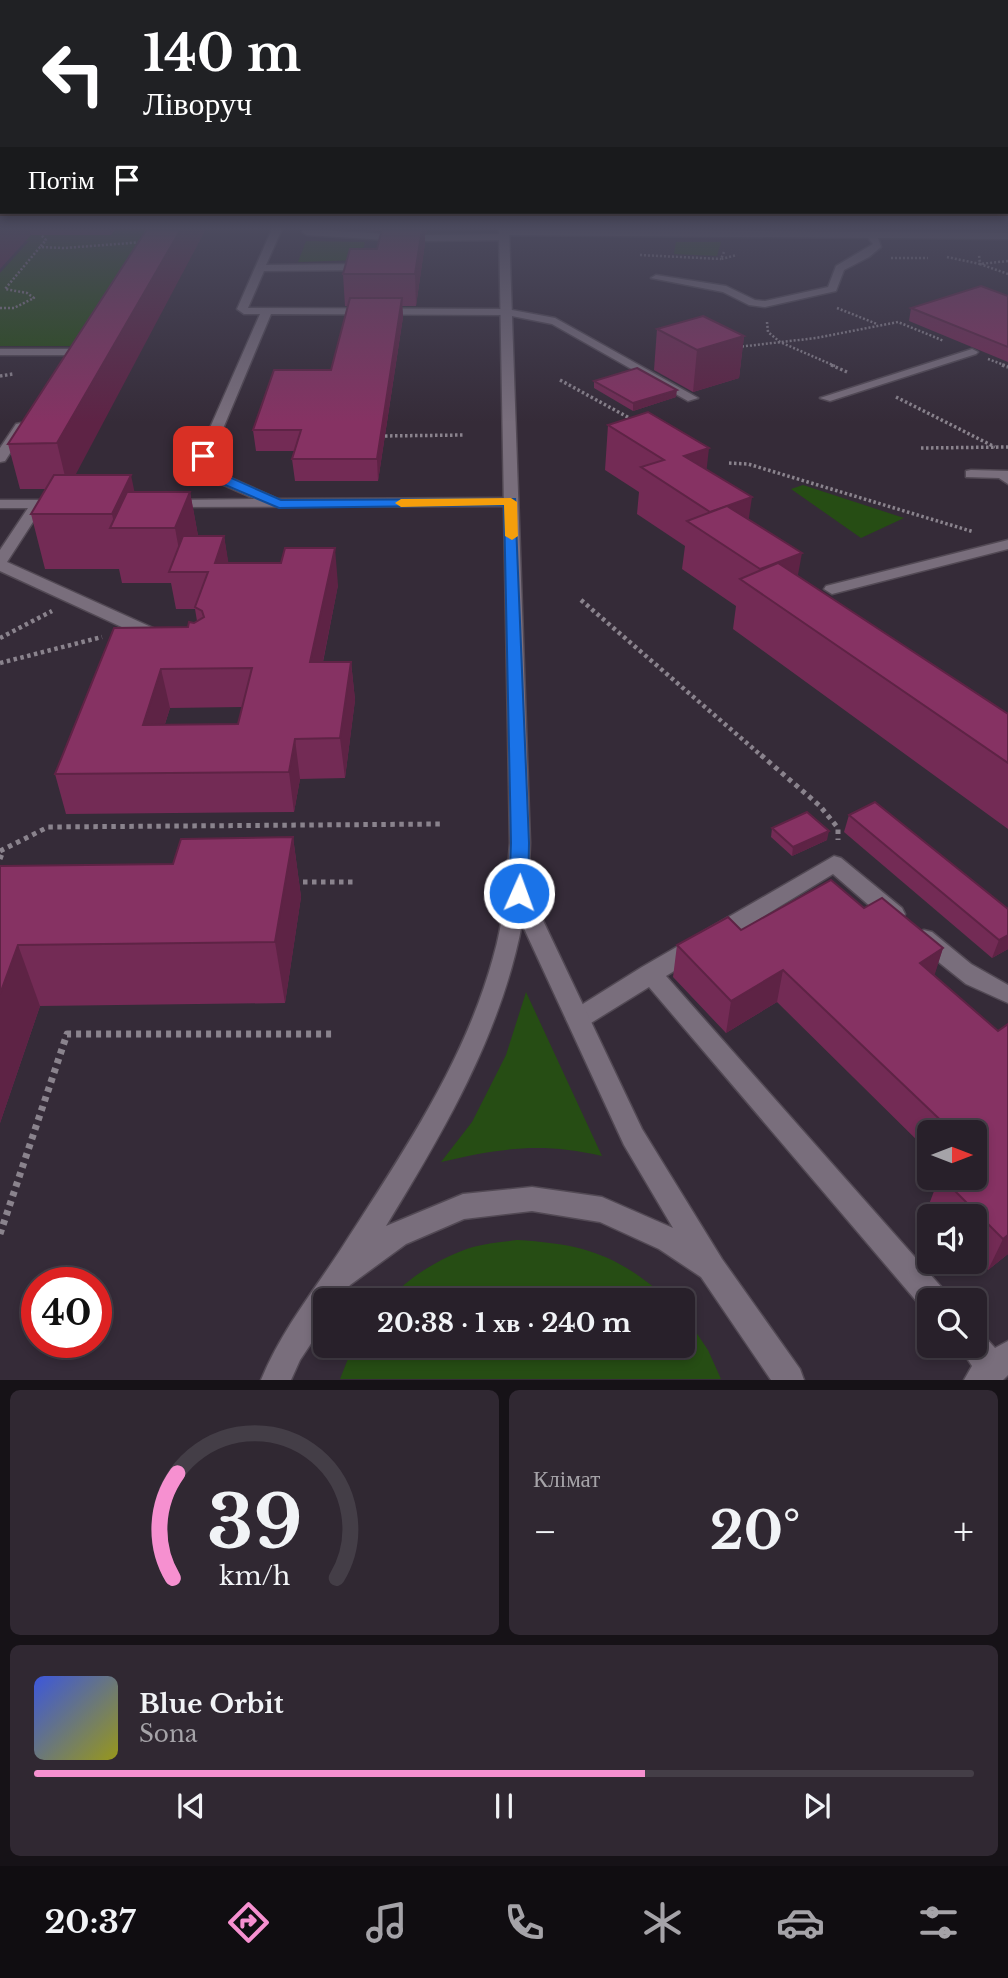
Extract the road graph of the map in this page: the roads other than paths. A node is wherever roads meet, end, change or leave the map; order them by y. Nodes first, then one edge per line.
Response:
1 (249, 293) edge
2 (506, 293) edge
3 (734, 293) edge
4 (813, 293) edge
5 (267, 311) junction
6 (507, 312) junction
7 (79, 341) edge
8 (0, 352) edge
9 (72, 352) junction
10 (972, 352) road end
11 (61, 368) edge
12 (692, 398) dead end
13 (826, 398) dead end
14 (30, 413) edge
15 (0, 458) edge
16 (971, 474) dead end
17 (1008, 480) edge
18 (511, 502) junction
19 (0, 504) edge
20 (38, 504) junction
21 (78, 504) edge
22 (159, 504) edge
23 (279, 504) junction
24 (1008, 544) edge
25 (0, 563) edge
26 (832, 589) dead end
27 (174, 643) edge
28 (519, 893) junction
29 (650, 973) junction
30 (1008, 994) edge
31 (578, 1019) junction
32 (712, 1269) junction
33 (337, 1281) junction
34 (924, 1288) edge
35 (274, 1374) edge
36 (789, 1380) edge

1 - 5 street
2 - 6 street
3 - 4 street
5 - 6 street
5 - 23 street
6 - 12 street
6 - 18 street
7 - 9 street
8 - 9 street
9 - 11 street
10 - 13 street
14 - 15 street
16 - 17 street
18 - 23 street
18 - 28 street
19 - 20 street
20 - 21 street
20 - 25 street
22 - 23 street
24 - 26 street
25 - 27 street
28 - 31 street
28 - 33 street
29 - 30 street
29 - 31 street
29 - 34 street
31 - 32 street
32 - 33 street
32 - 36 street
33 - 35 street

